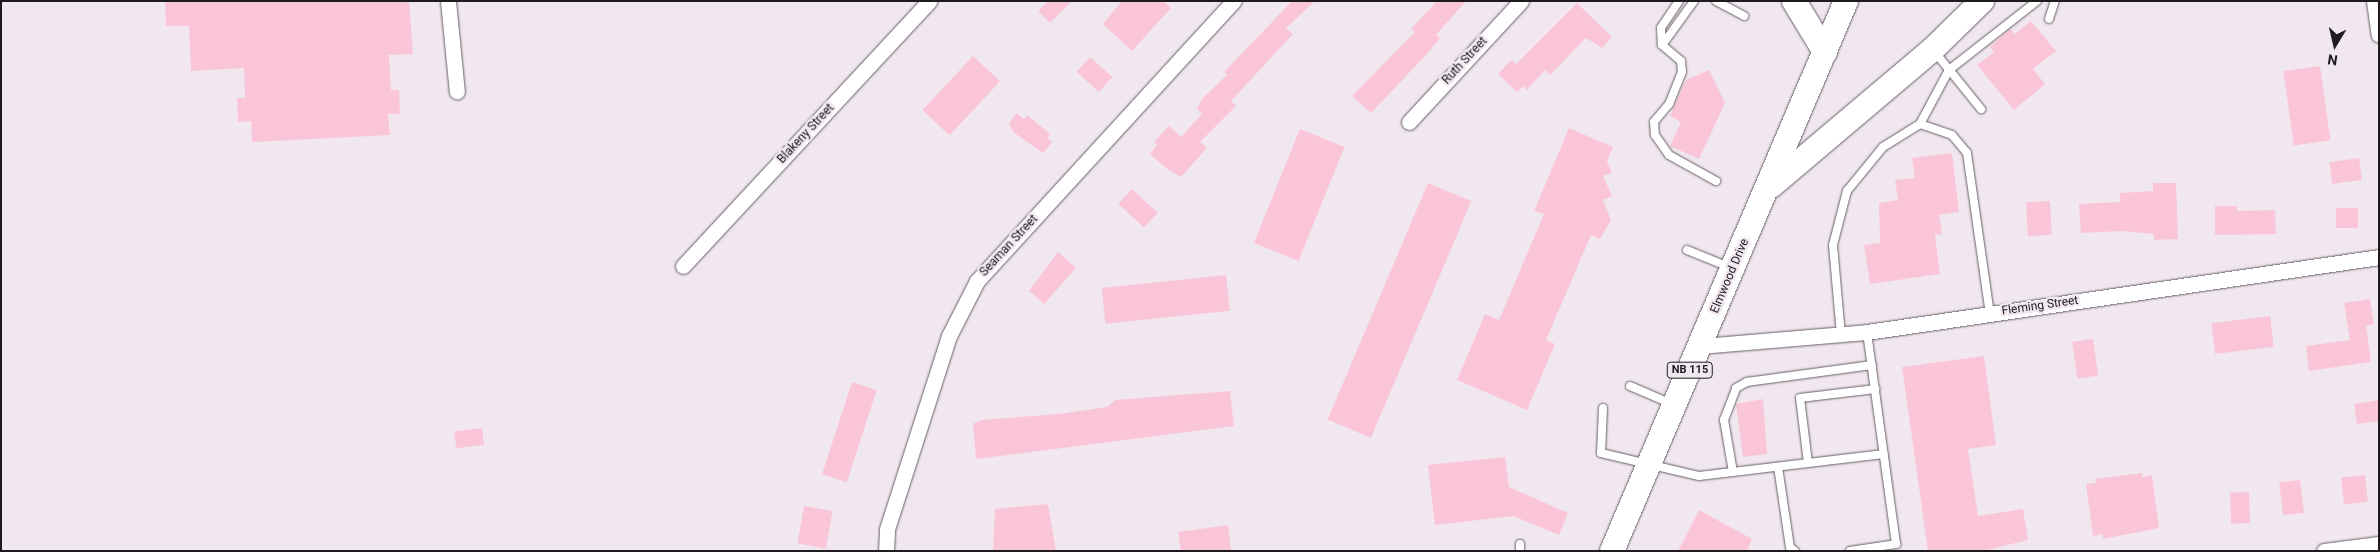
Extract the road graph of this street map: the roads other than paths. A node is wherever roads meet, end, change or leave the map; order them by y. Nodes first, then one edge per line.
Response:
1 (448, 1) edge
2 (929, 1) edge
3 (1234, 1) edge
4 (1522, 1) edge
5 (1679, 1) edge
6 (1694, 1) edge
7 (1716, 1) edge
8 (1794, 1) edge
9 (1846, 1) edge
10 (1982, 1) edge
11 (2037, 1) edge
12 (2055, 1) edge
13 (2374, 1) edge
14 (1744, 16) dead end
15 (2049, 18) dead end
16 (2379, 35) edge
17 (1662, 45) junction
18 (1933, 50) junction
19 (1825, 52) junction
20 (1949, 70) junction
21 (457, 92) dead end
22 (1981, 109) dead end
23 (1409, 122) dead end
24 (1920, 124) junction
25 (1716, 181) dead end
26 (1767, 189) junction
27 (1686, 250) dead end
28 (2379, 257) edge
29 (682, 266) dead end
30 (1733, 269) junction
31 (1990, 314) junction
32 (1867, 332) junction
33 (1841, 335) junction
34 (1701, 346) junction
35 (1872, 365) junction
36 (1630, 386) dead end
37 (1875, 390) junction
38 (1675, 405) junction
39 (1603, 408) dead end
40 (1884, 454) junction
41 (1808, 464) junction
42 (1648, 466) junction
43 (1778, 467) junction
44 (1733, 472) junction
45 (2379, 544) edge
46 (886, 551) edge
47 (1612, 551) edge
48 (1795, 551) edge
49 (1850, 551) edge
50 (2324, 551) edge

1 - 21 street
2 - 29 street, Blakeny Street
3 - 46 street, Seaman Street
4 - 23 street, Ruth Street
5 - 17 lane
6 - 17 lane
7 - 14 lane
8 - 19 main road
9 - 19 main road, Elmwood Drive / NB 115
10 - 18 main road
11 - 20 lane
12 - 15 lane
13 - 16 street
17 - 25 lane
18 - 20 lane
18 - 26 main road
19 - 26 main road, Elmwood Drive / NB 115
20 - 22 lane
20 - 24 lane
24 - 31 lane
24 - 33 lane
26 - 30 main road, Elmwood Drive / NB 115
27 - 30 lane
28 - 31 street, Fleming Street
30 - 34 main road, Elmwood Drive / NB 115
31 - 32 street, Fleming Street
32 - 33 street, Fleming Street
32 - 35 lane
33 - 34 street, Fleming Street
34 - 38 main road, Elmwood Drive / NB 115
35 - 37 lane
35 - 44 lane
36 - 38 lane
37 - 40 lane
37 - 41 lane
38 - 42 main road, Elmwood Drive / NB 115
39 - 42 lane
40 - 41 lane
40 - 49 lane
41 - 43 lane
42 - 44 lane
42 - 47 main road, Elmwood Drive / NB 115
43 - 44 lane
43 - 48 lane
45 - 50 street

